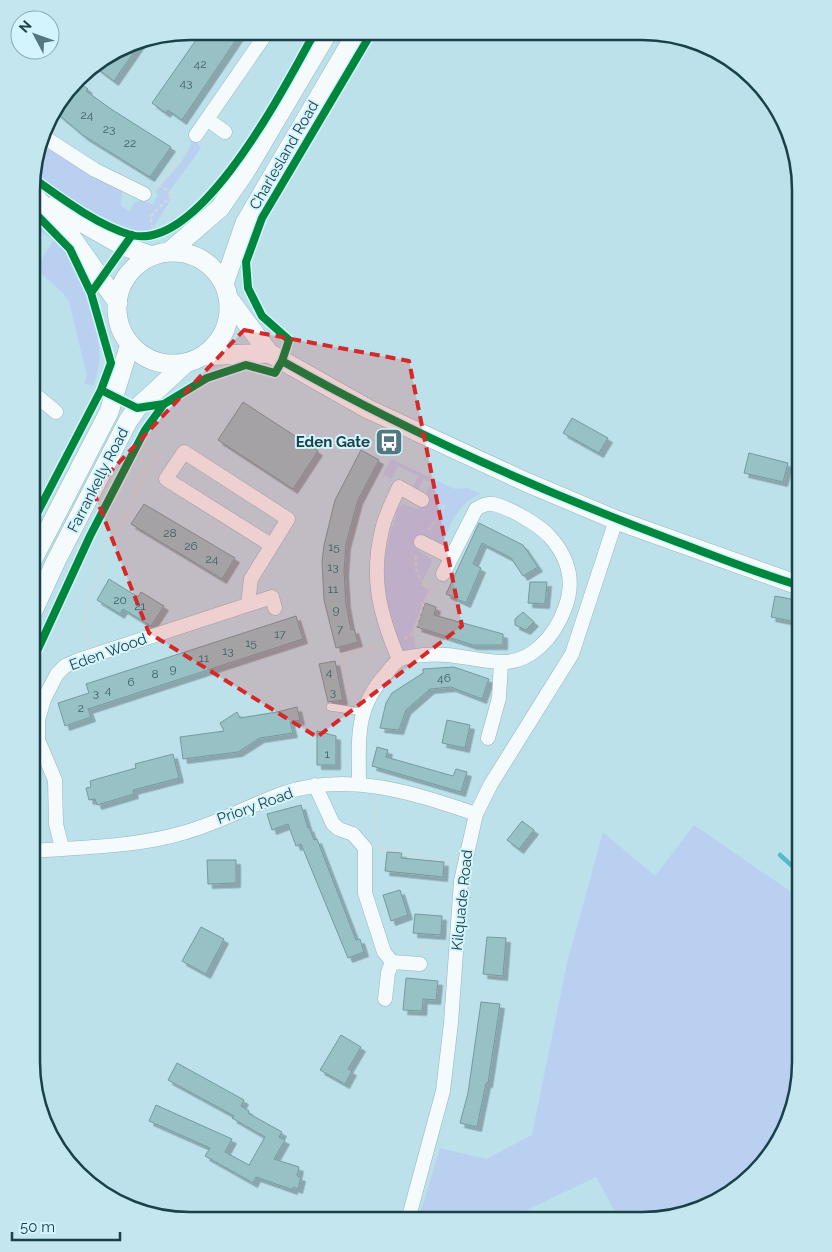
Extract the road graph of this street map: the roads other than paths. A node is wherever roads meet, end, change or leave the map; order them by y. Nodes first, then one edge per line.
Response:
1 (262, 40) edge
2 (323, 40) edge
3 (352, 40) edge
4 (207, 119) junction
5 (225, 132) dead end
6 (196, 135) road end
7 (49, 140) edge
8 (144, 194) road end
9 (40, 200) edge
10 (40, 203) edge
11 (160, 254) junction
12 (226, 292) junction
13 (118, 303) junction
14 (130, 344) junction
15 (269, 353) junction
16 (195, 359) junction
17 (40, 399) edge
18 (56, 412) dead end
19 (422, 500) dead end
20 (616, 520) junction
21 (421, 542) dead end
22 (271, 545) junction
23 (40, 546) edge
24 (451, 557) junction
25 (443, 574) dead end
26 (792, 583) edge
27 (40, 596) edge
28 (248, 604) junction
29 (276, 608) dead end
30 (399, 660) junction
31 (501, 662) junction
32 (330, 707) dead end
33 (362, 712) junction
34 (40, 713) edge
35 (488, 738) dead end
36 (40, 745) edge
37 (359, 784) junction
38 (315, 785) junction
39 (476, 814) junction
40 (62, 848) junction
41 (40, 850) edge
42 (392, 962) junction
43 (420, 964) dead end
44 (385, 999) dead end
45 (410, 1212) edge

1 - 4 street
2 - 11 main road, Charlesland Road
3 - 12 main road, Charlesland Road
4 - 5 street
4 - 6 street
7 - 8 street
9 - 11 main road
10 - 13 main road
11 - 12 main road
11 - 13 main road
12 - 15 main road
12 - 16 main road
13 - 14 main road
14 - 16 main road
14 - 23 main road, Farrankelly Road
15 - 16 main road
15 - 20 main road
16 - 27 main road, Farrankelly Road
17 - 18 street
19 - 30 street
20 - 26 main road
20 - 39 street, Kilquade Road
21 - 24 street
22 - 22 street
22 - 28 street
24 - 25 street
24 - 31 street
28 - 29 street, Eden Wood
28 - 34 street, Eden Wood
30 - 31 street
30 - 33 street
31 - 35 street
32 - 33 lane
33 - 37 street
36 - 40 street, Eden Wood
37 - 38 street, Priory Road
37 - 39 street, Priory Road
38 - 40 street, Priory Road
38 - 42 street
39 - 45 street, Kilquade Road
40 - 41 street, Priory Road
42 - 43 street
42 - 44 street

